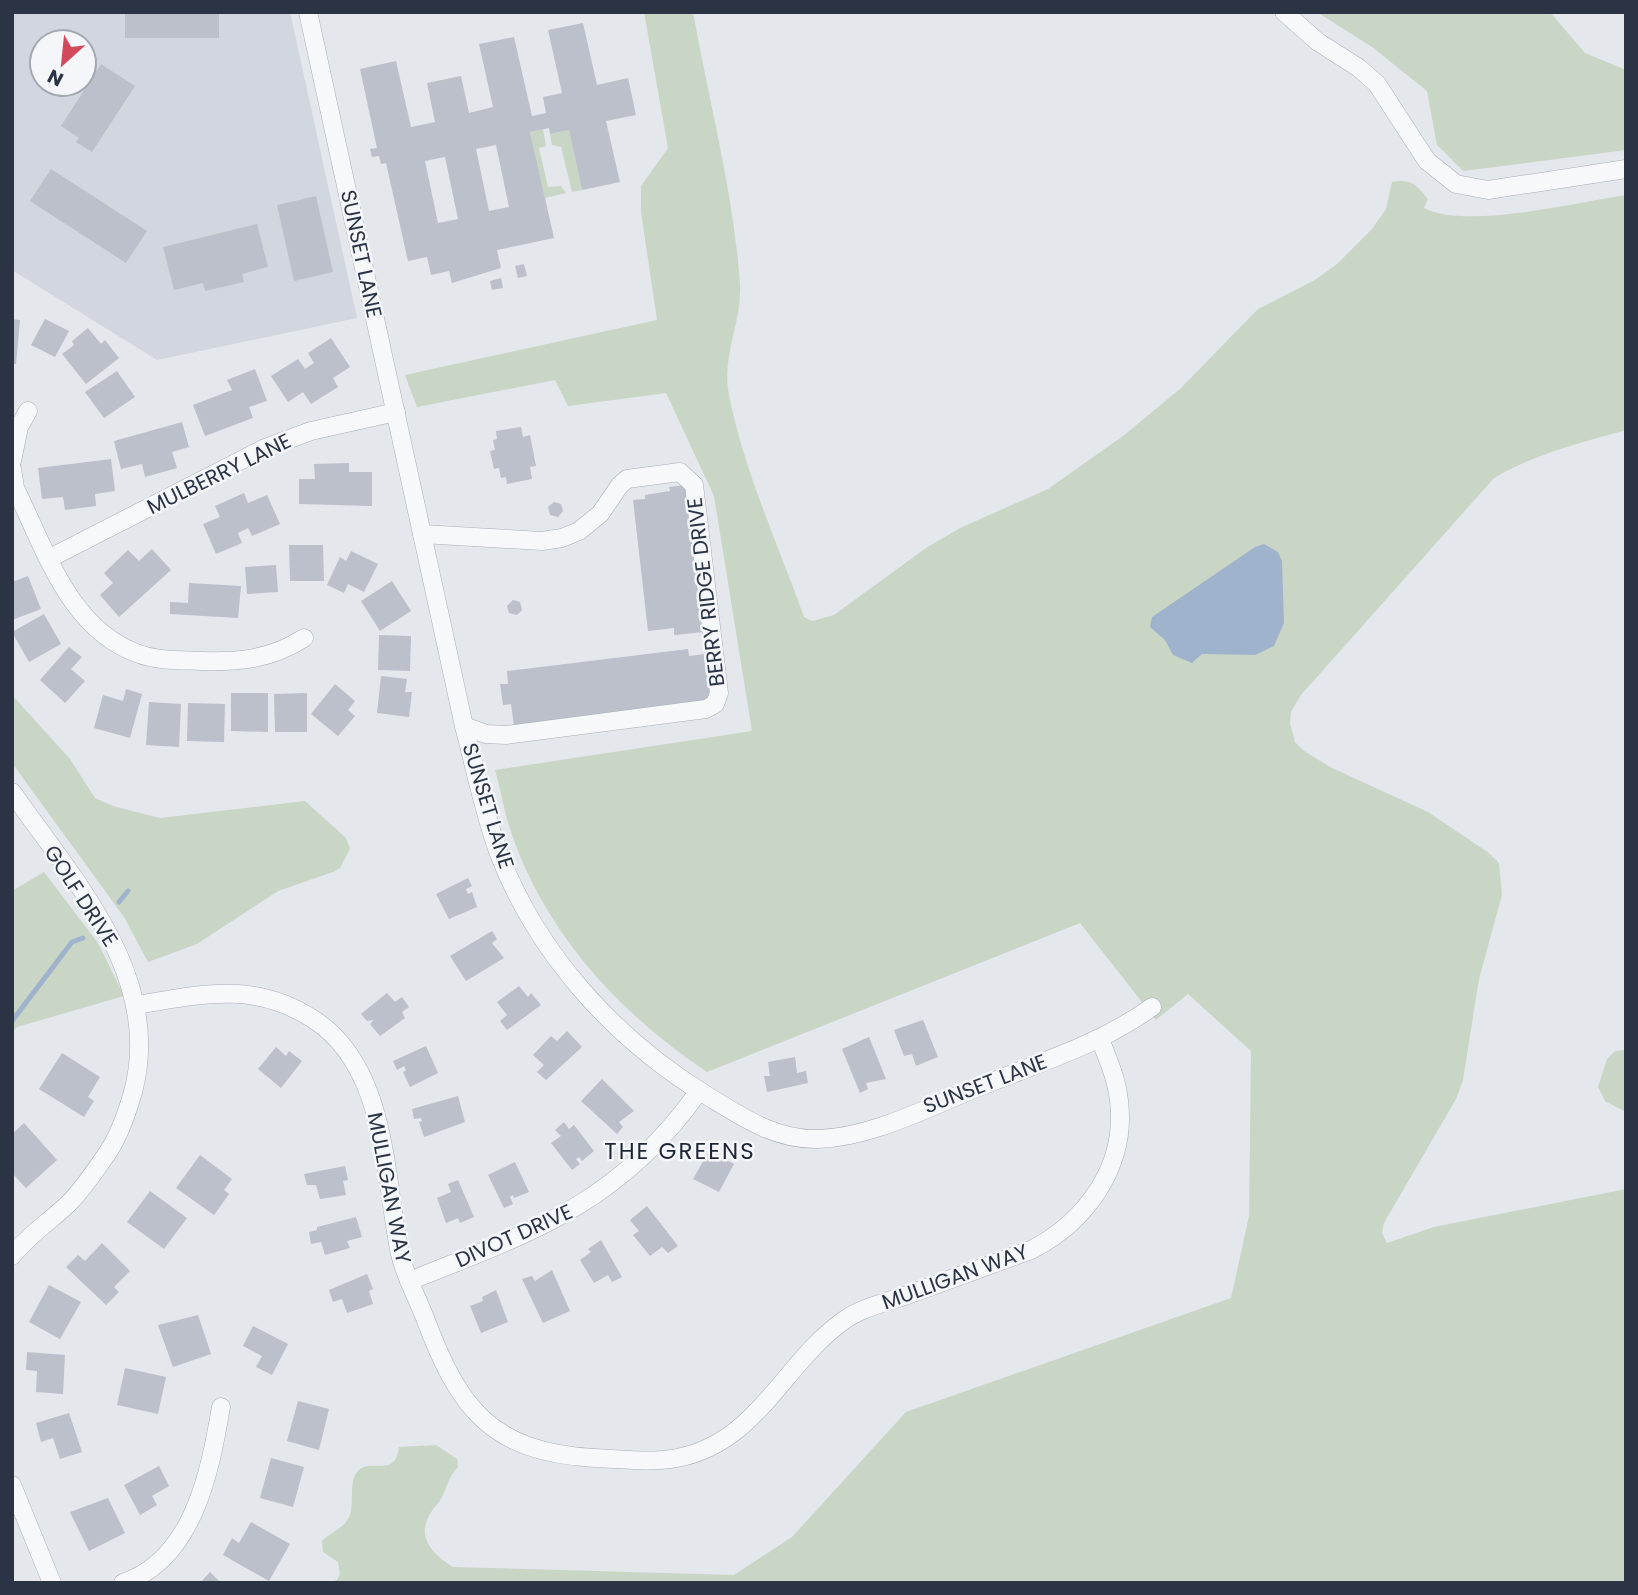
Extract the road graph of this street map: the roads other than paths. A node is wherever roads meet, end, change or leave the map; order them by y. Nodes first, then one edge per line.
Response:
1 (308, 12) edge
2 (1284, 12) edge
3 (1626, 169) edge
4 (29, 411) dead end
5 (396, 412) junction
6 (12, 461) edge
7 (12, 469) edge
8 (422, 534) junction
9 (50, 558) junction
10 (304, 638) dead end
11 (464, 726) junction
12 (12, 792) edge
13 (137, 1005) junction
14 (1152, 1007) dead end
15 (1100, 1039) junction
16 (699, 1091) junction
17 (12, 1256) edge
18 (409, 1281) junction
19 (221, 1407) dead end
20 (12, 1485) edge
21 (52, 1583) edge
22 (123, 1583) edge

1 - 5 street, SUNSET LANE
2 - 3 street
4 - 6 street
5 - 8 street, SUNSET LANE
5 - 9 street, MULBERRY LANE
7 - 9 street
8 - 11 street, SUNSET LANE
8 - 11 street, BERRY RIDGE DRIVE
9 - 10 street
11 - 16 street, SUNSET LANE
12 - 13 street, GOLF DRIVE
13 - 17 street, GOLF DRIVE
13 - 18 street, MULLIGAN WAY
14 - 15 street, SUNSET LANE
15 - 16 street, SUNSET LANE
15 - 18 street, MULLIGAN WAY
16 - 18 street, DIVOT DRIVE
19 - 22 street
20 - 21 street

